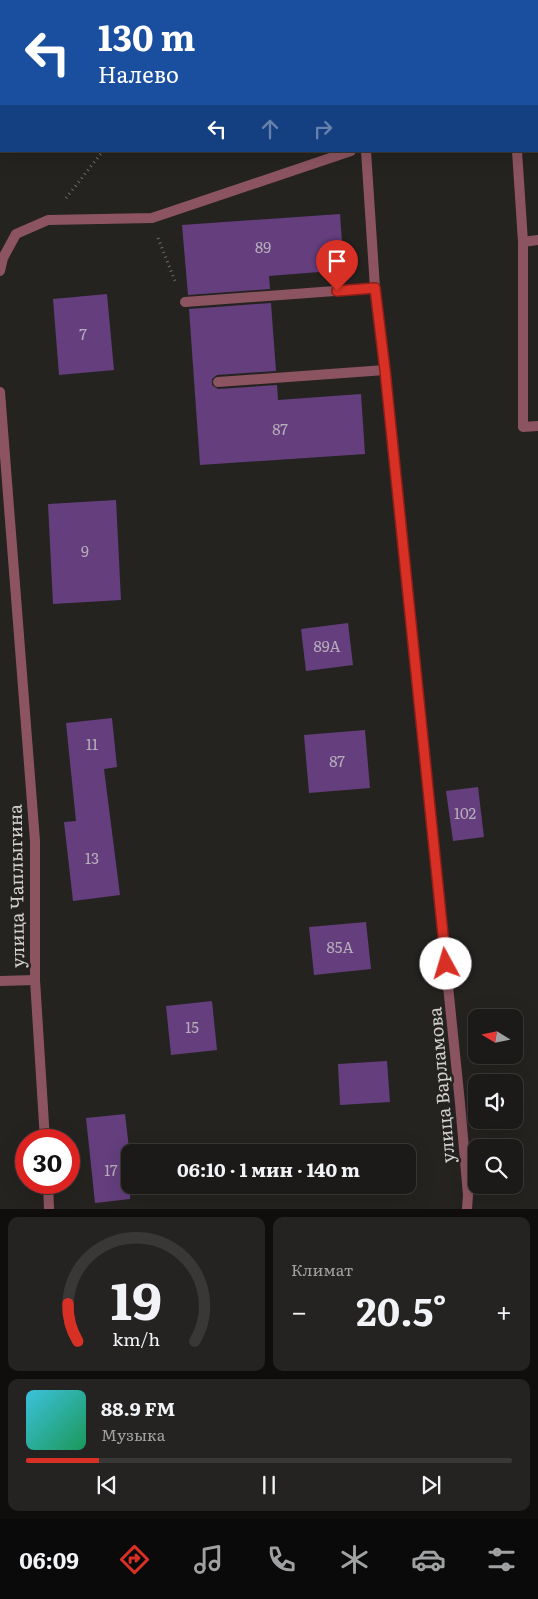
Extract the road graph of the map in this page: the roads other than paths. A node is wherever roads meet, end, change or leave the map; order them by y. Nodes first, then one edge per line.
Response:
1 (348, 152) edge
2 (366, 152) edge
3 (517, 152) edge
4 (538, 240) edge
5 (523, 242) junction
6 (0, 271) edge
7 (375, 288) junction
8 (185, 302) road end
9 (385, 370) junction
10 (218, 382) dead end
11 (0, 392) edge
12 (1, 420) edge
13 (538, 426) edge
14 (35, 980) junction
15 (0, 981) edge
16 (44, 1129) edge
17 (48, 1194) edge
18 (49, 1209) edge
19 (467, 1209) edge

1 - 6 street
2 - 7 street, улица Варламова
3 - 5 street
4 - 5 street
5 - 13 street
7 - 8 street
7 - 9 street, улица Варламова
9 - 10 street
9 - 19 street, улица Варламова
11 - 12 street, улица Чаплыгина
12 - 14 street, улица Чаплыгина
14 - 15 street
14 - 16 street, улица Чаплыгина
17 - 18 street

